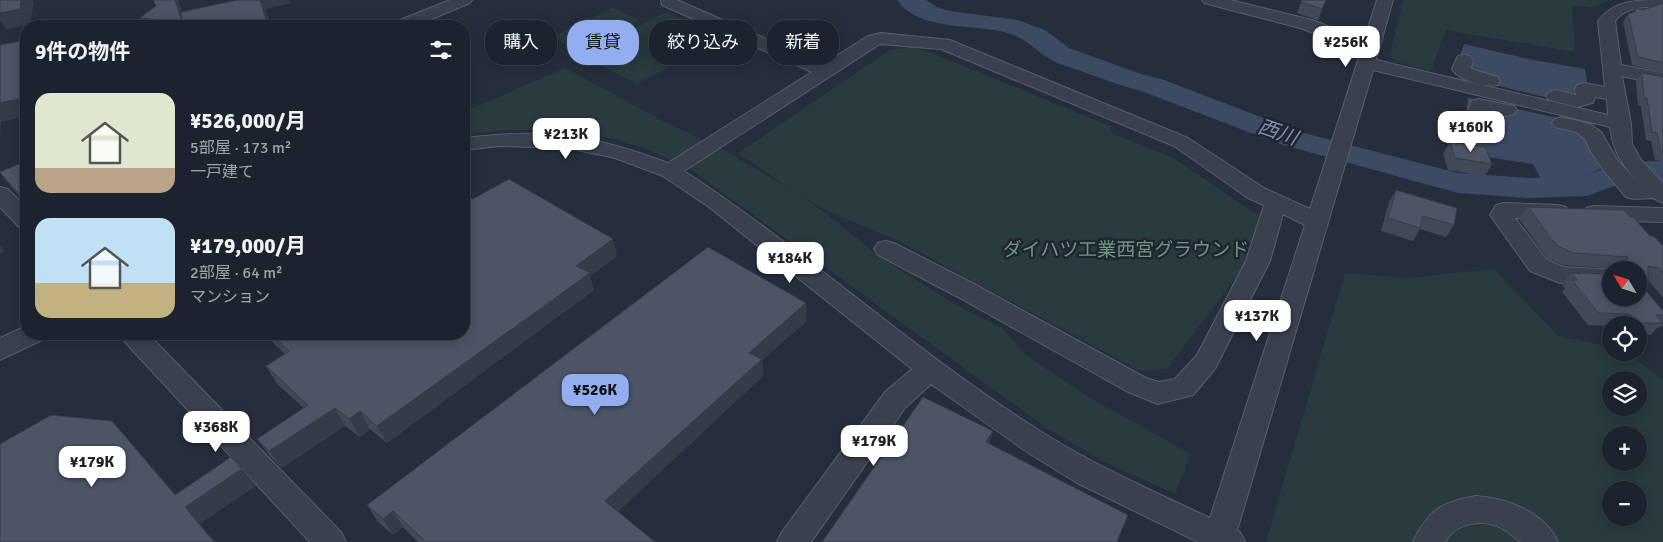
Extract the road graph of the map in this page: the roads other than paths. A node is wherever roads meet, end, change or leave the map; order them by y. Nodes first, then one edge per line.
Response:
1 (464, 0) edge
2 (669, 0) edge
3 (1210, 0) edge
4 (1385, 0) edge
5 (1663, 1) edge
6 (416, 20) edge
7 (1368, 56) junction
8 (1464, 60) dead end
9 (1611, 68) junction
10 (826, 72) junction
11 (1663, 79) edge
12 (1616, 95) junction
13 (1476, 116) dead end
14 (1621, 124) junction
15 (1142, 126) junction
16 (1128, 140) dead end
17 (470, 143) edge
18 (670, 171) junction
19 (1649, 188) edge
20 (0, 194) edge
21 (1276, 202) junction
22 (20, 215) edge
23 (1663, 215) edge
24 (1316, 221) junction
25 (886, 249) dead end
26 (1602, 277) edge
27 (20, 340) edge
28 (140, 340) edge
29 (0, 350) edge
30 (930, 369) junction
31 (1222, 541) edge
32 (330, 542) edge
33 (793, 542) edge
34 (1429, 542) edge
35 (1542, 542) edge

1 - 6 street
2 - 10 street
3 - 7 street
4 - 7 street
5 - 9 street
7 - 14 street
7 - 24 street
8 - 12 street
9 - 11 street
9 - 12 street
10 - 15 street
10 - 18 street
12 - 14 street
13 - 19 street
14 - 19 street
15 - 16 street
15 - 21 street
17 - 18 street
18 - 30 street
20 - 22 street
21 - 24 street
21 - 25 street
23 - 26 street
24 - 31 street
27 - 29 street
28 - 32 street
30 - 31 street
30 - 33 street
34 - 35 street

